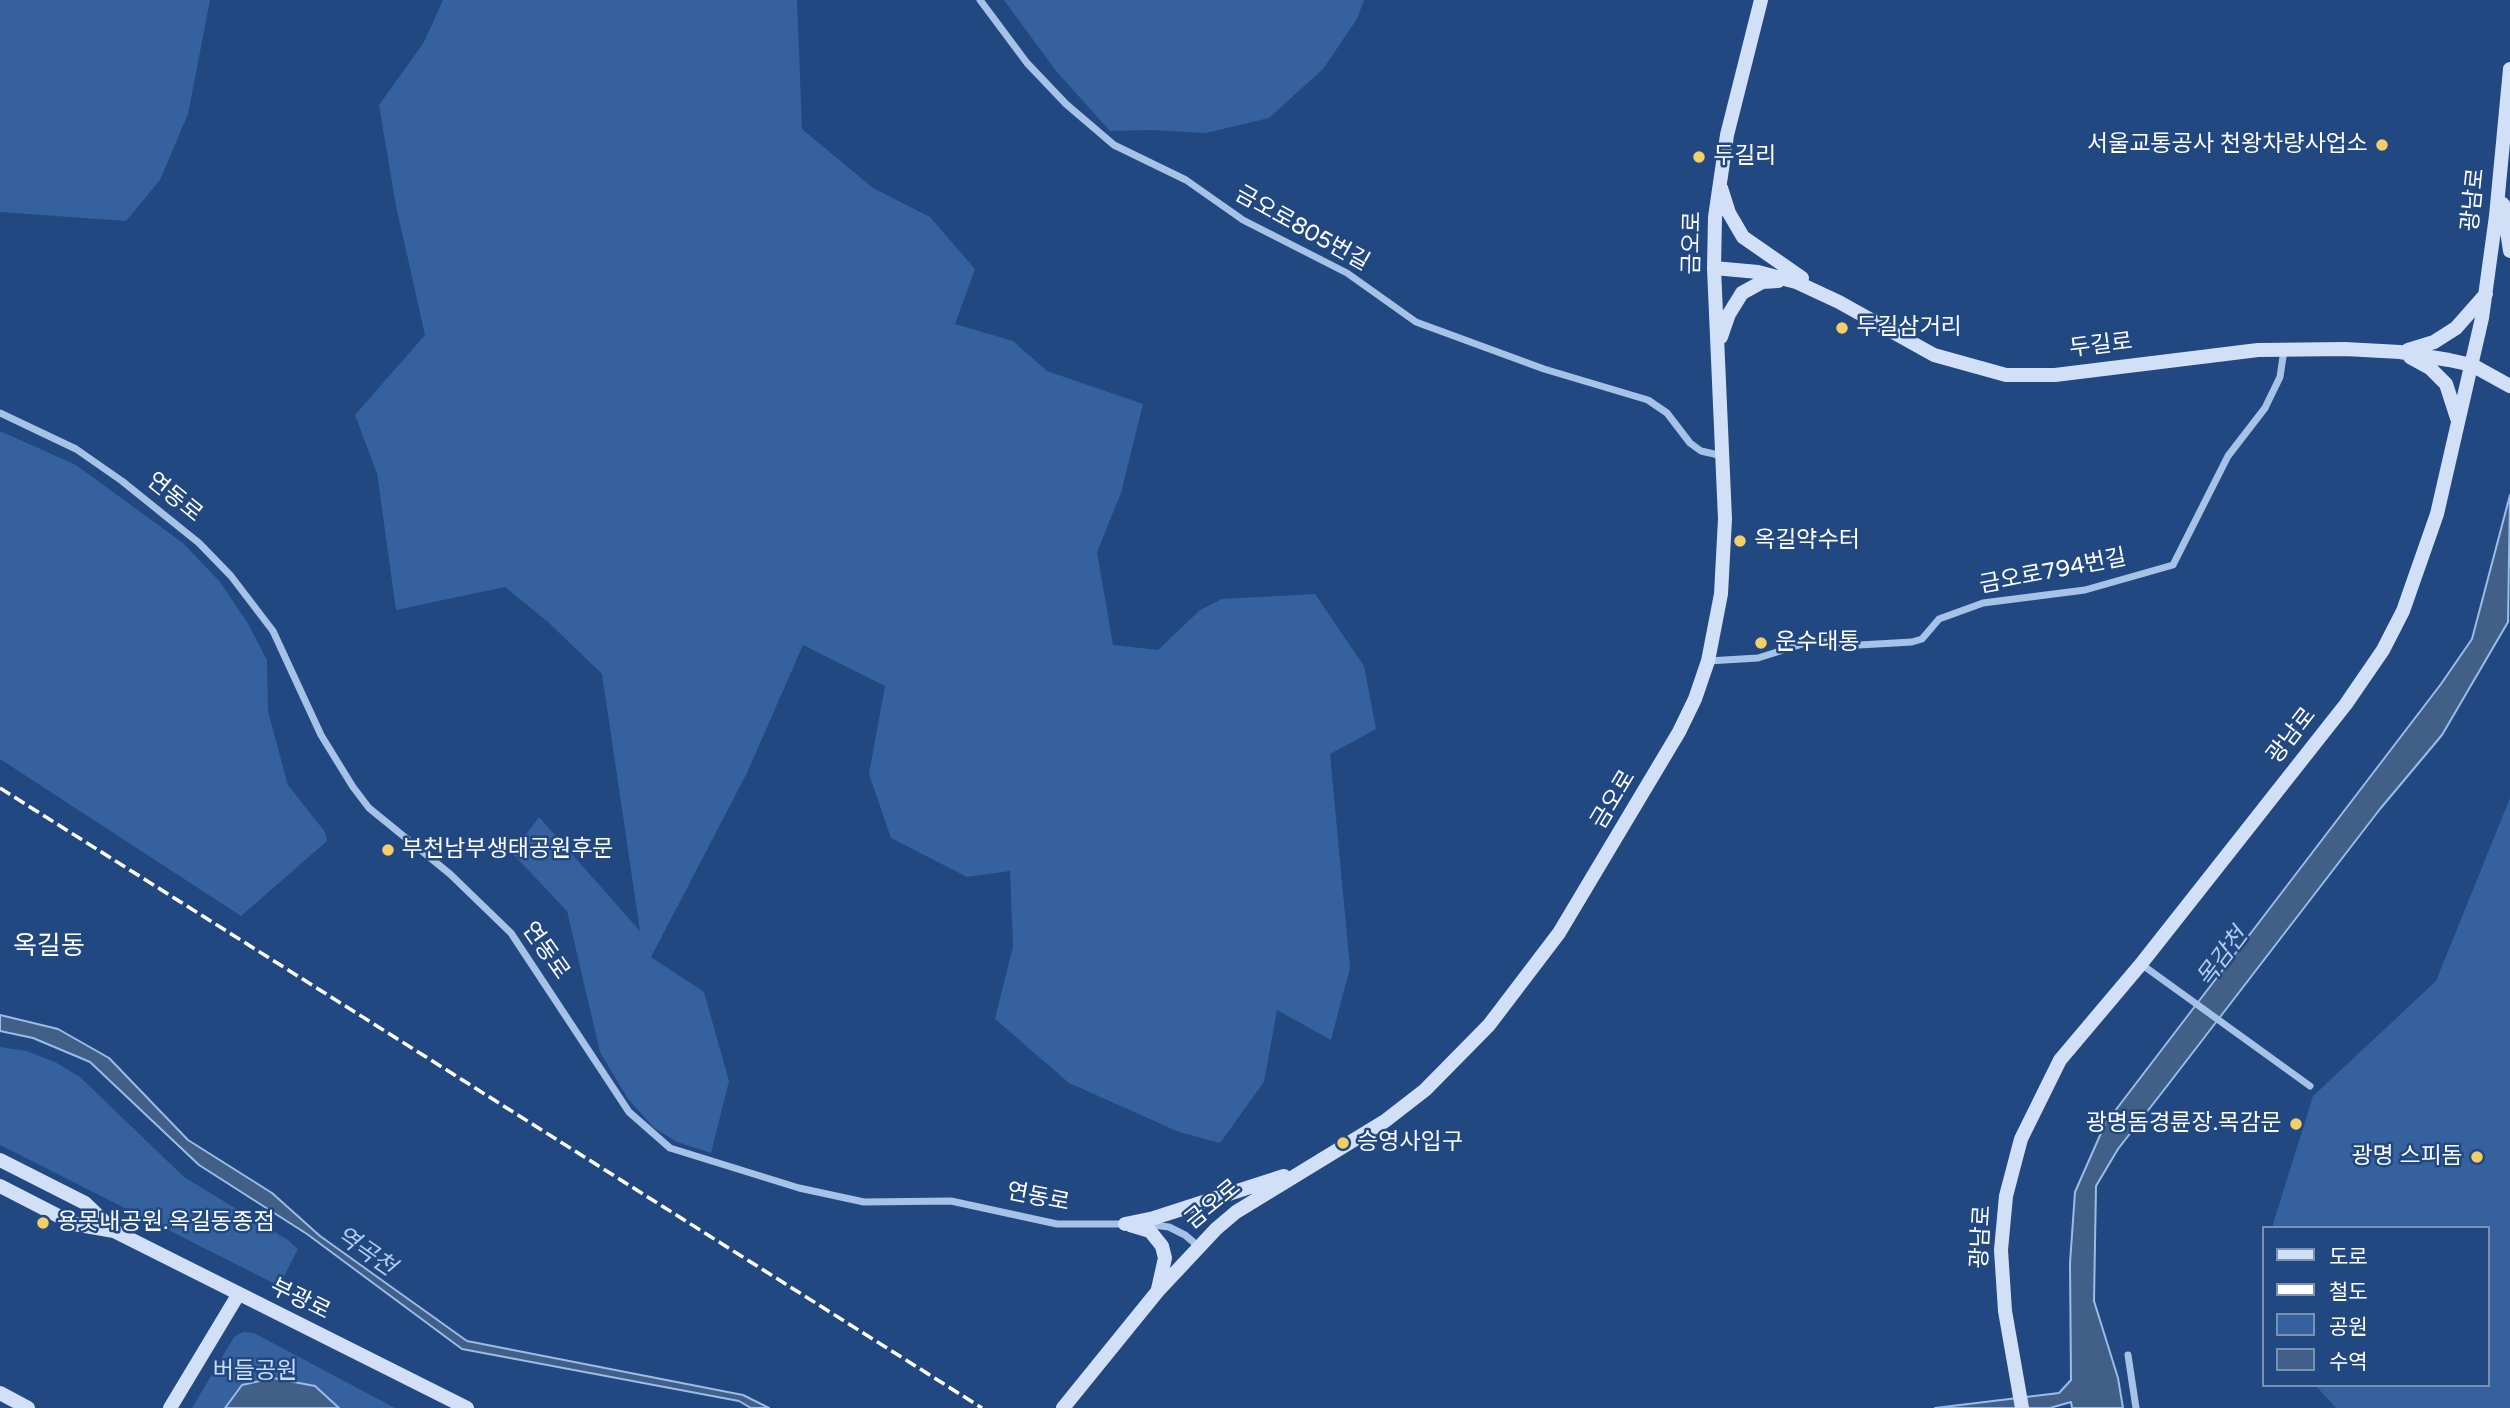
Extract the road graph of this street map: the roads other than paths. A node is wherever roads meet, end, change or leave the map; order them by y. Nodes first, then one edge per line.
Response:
1 (981, 0) edge
2 (1761, 0) edge
3 (2510, 69) edge
4 (2499, 174) junction
5 (1719, 183) junction
6 (2510, 251) edge
7 (1714, 268) junction
8 (1796, 282) junction
9 (2486, 294) junction
10 (1839, 302) junction
11 (1718, 345) junction
12 (2284, 349) junction
13 (2400, 352) junction
14 (2472, 365) junction
15 (2510, 386) edge
16 (0, 413) edge
17 (2458, 422) junction
18 (1724, 456) junction
19 (1708, 661) junction
20 (2141, 964) junction
21 (2310, 1086) dead end
22 (0, 1160) edge
23 (1312, 1166) junction
24 (0, 1186) edge
25 (1125, 1224) junction
26 (114, 1231) junction
27 (1198, 1247) junction
28 (1157, 1292) junction
29 (238, 1295) junction
30 (2128, 1355) dead end
31 (0, 1393) edge
32 (28, 1408) edge
33 (170, 1408) edge
34 (467, 1408) edge
35 (1063, 1408) edge
36 (2022, 1408) edge
37 (2136, 1408) edge

1 - 18 street, 금오로805번길
2 - 5 street, 금오로
3 - 4 street, 광남로
4 - 6 street
4 - 9 street, 광남로
5 - 7 street, 금오로
5 - 10 street
7 - 8 street, 두길로
7 - 11 street, 금오로
8 - 10 street, 두길로
8 - 11 street
9 - 13 street
9 - 14 street, 광남로
10 - 12 street, 두길로
11 - 18 street, 금오로
12 - 13 street, 두길로
12 - 19 street, 금오로794번길
13 - 14 street, 두길로
13 - 17 street
14 - 15 street, 두길로
14 - 17 street, 광남로
16 - 25 street, 연동로
17 - 20 street, 광남로
18 - 19 street, 금오로
19 - 23 street, 금오로
20 - 21 street
20 - 36 street, 광남로
22 - 26 street, 부광로
23 - 25 street
23 - 27 street, 금오로
24 - 26 street, 부광로
25 - 27 street, 연동로
25 - 28 street
26 - 29 street, 부광로
27 - 28 street, 금오로
28 - 35 street, 금오로
29 - 33 street
29 - 34 street, 부광로
30 - 37 street
31 - 32 street

